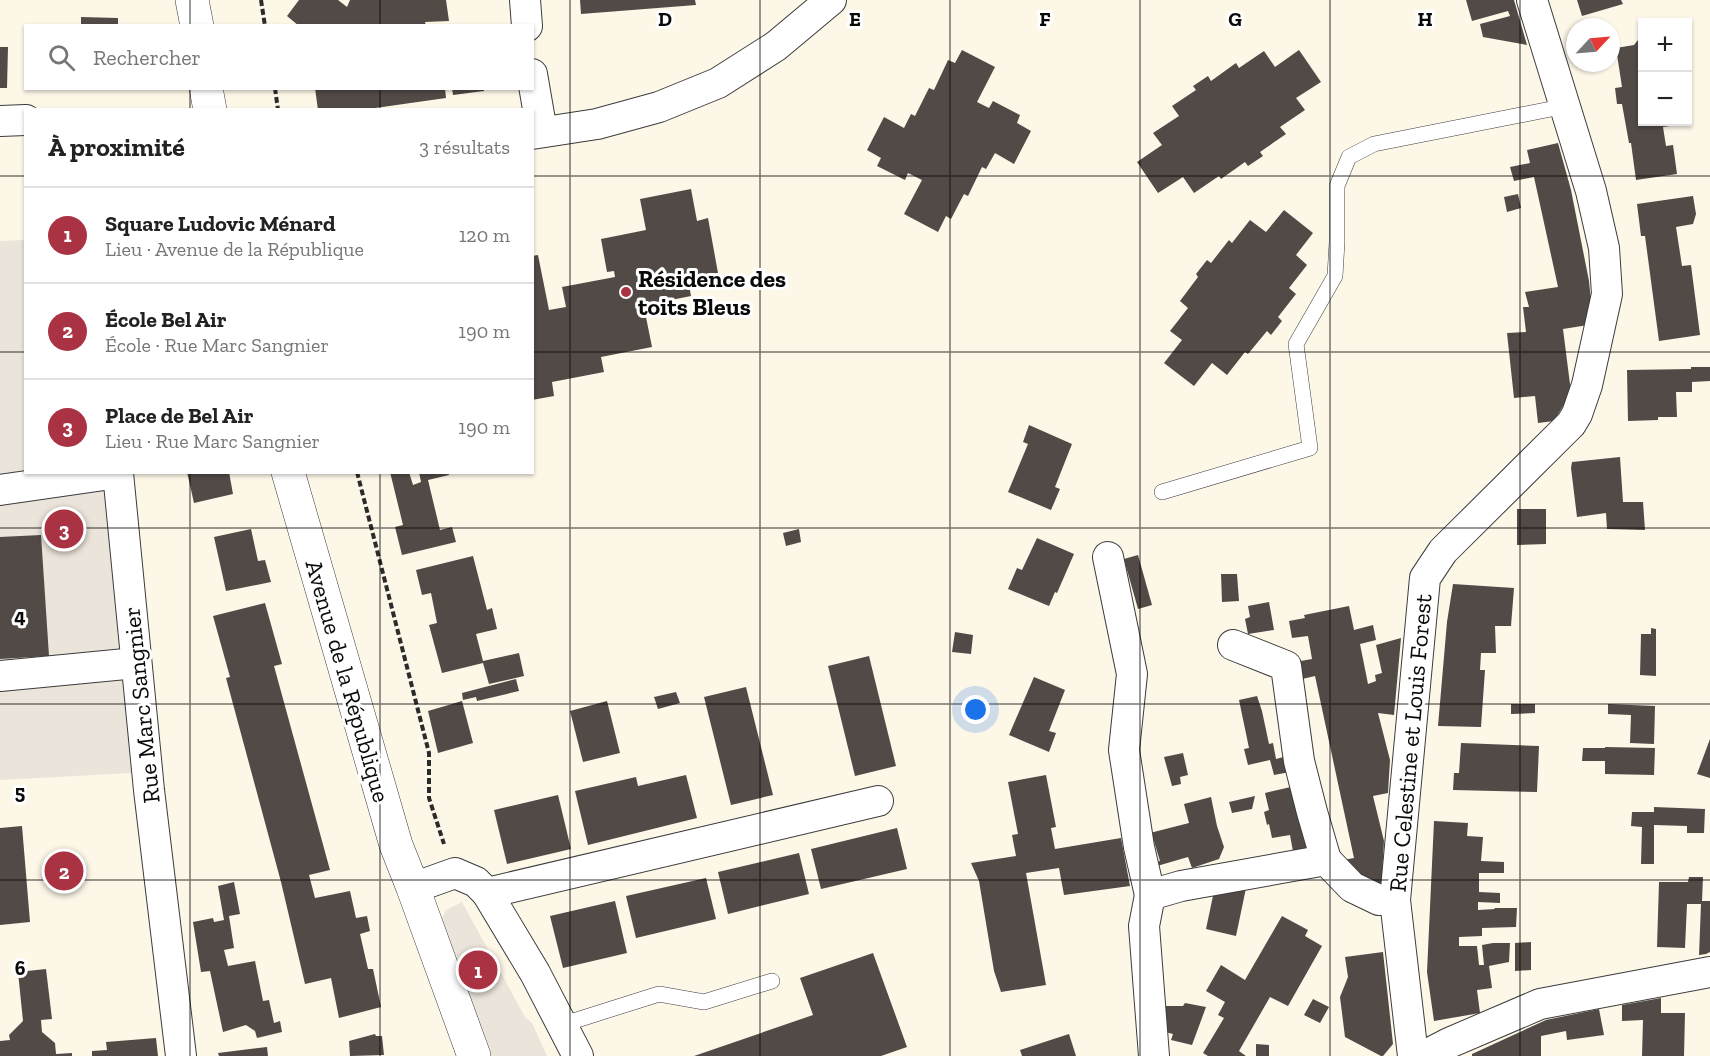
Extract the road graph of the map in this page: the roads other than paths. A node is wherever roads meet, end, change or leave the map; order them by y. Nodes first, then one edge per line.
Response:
1 (192, 0) edge
2 (525, 0) edge
3 (831, 0) edge
4 (1532, 0) edge
5 (196, 24) edge
6 (527, 24) edge
7 (206, 90) edge
8 (533, 90) edge
9 (1566, 106) junction
10 (210, 108) edge
11 (24, 120) edge
12 (0, 121) edge
13 (537, 133) edge
14 (111, 474) edge
15 (118, 474) edge
16 (289, 474) edge
17 (0, 490) edge
18 (1162, 492) dead end
19 (1108, 557) dead end
20 (1233, 645) dead end
21 (136, 663) junction
22 (0, 675) edge
23 (878, 801) dead end
24 (1326, 860) junction
25 (413, 888) junction
26 (487, 893) junction
27 (1150, 895) junction
28 (1395, 900) junction
29 (1710, 972) edge
30 (772, 981) dead end
31 (561, 1025) junction
32 (181, 1056) edge
33 (474, 1056) edge
34 (578, 1056) edge
35 (1154, 1056) edge
36 (1413, 1056) edge
37 (1424, 1056) edge

1 - 5 street
2 - 6 street
3 - 13 street
4 - 9 street, Rue Celestine et Louis Forest
7 - 10 street
8 - 13 street
9 - 18 lane
9 - 28 street, Rue Celestine et Louis Forest
11 - 12 street
14 - 17 street, Rue Marc Sangnier
15 - 21 street, Rue Marc Sangnier
16 - 25 street, Avenue de la République
19 - 27 street
20 - 24 street
21 - 22 street
21 - 32 street, Rue Marc Sangnier
23 - 26 street
24 - 27 street
24 - 28 street
25 - 26 street
25 - 33 street, Avenue de la République
26 - 31 street
27 - 35 street
28 - 36 street, Rue Celestine et Louis Forest
29 - 37 street
30 - 31 lane
31 - 34 street

